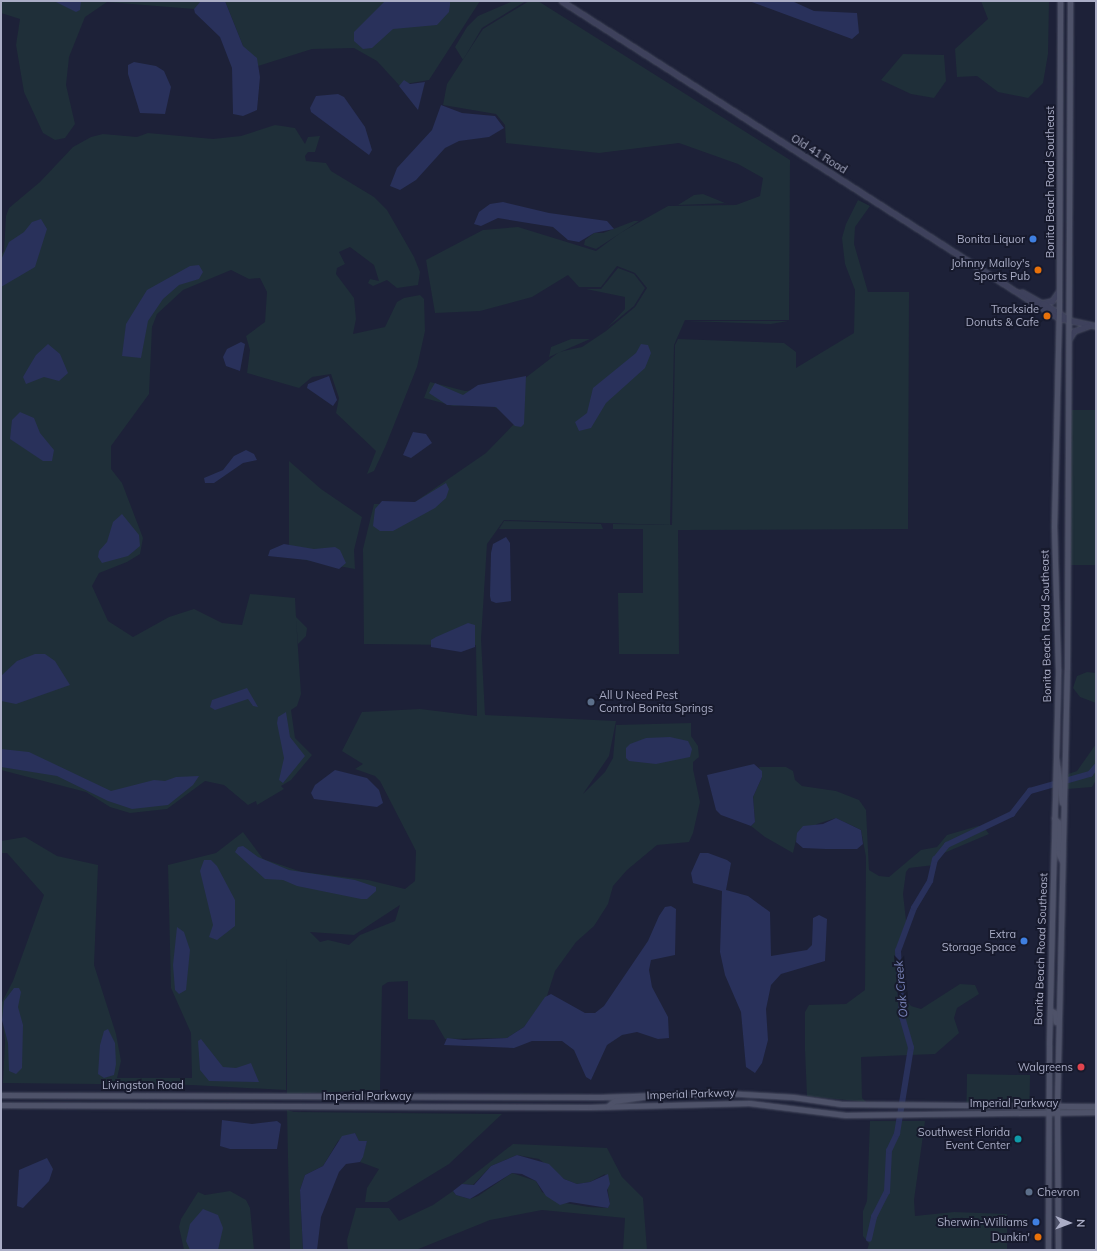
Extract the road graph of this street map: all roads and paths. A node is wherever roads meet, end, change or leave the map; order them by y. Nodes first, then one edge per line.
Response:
1 (562, 1) edge
2 (1060, 1) edge
3 (1070, 1) edge
4 (1015, 288) junction
5 (1059, 290) junction
6 (1042, 302) junction
7 (1059, 315) junction
8 (1069, 319) junction
9 (1094, 326) edge
10 (1068, 347) junction
11 (1059, 775) junction
12 (1059, 789) junction
13 (1054, 818) junction
14 (1063, 862) junction
15 (1050, 1010) junction
16 (1059, 1050) junction
17 (654, 1094) junction
18 (1, 1095) edge
19 (286, 1096) joint
20 (1, 1105) edge
21 (925, 1105) junction
22 (961, 1105) junction
23 (285, 1106) joint
24 (608, 1106) junction
25 (1048, 1106) junction
26 (1057, 1106) junction
27 (1096, 1106) edge
28 (1048, 1112) junction
29 (1057, 1112) junction
30 (1096, 1112) edge
31 (928, 1114) junction
32 (948, 1114) junction
33 (1048, 1250) edge
34 (1058, 1250) edge

1 - 4 street, Old 41 Road
2 - 5 main road, Bonita Beach Road Southeast
3 - 8 main road, Bonita Beach Road Southeast
4 - 6 street, Old 41 Road
4 - 7 street, Old 41 Road
5 - 6 street
5 - 7 main road, Bonita Beach Road Southeast
6 - 7 street, Old 41 Road
7 - 8 street, Old 41 Road
7 - 11 main road, Bonita Beach Road Southeast
8 - 9 street, Old 41 Road
8 - 10 main road, Bonita Beach Road Southeast
9 - 10 street
10 - 11 main road, Bonita Beach Road Southeast
11 - 12 main road, Bonita Beach Road Southeast
11 - 12 main road, Bonita Beach Road Southeast
12 - 13 main road, Bonita Beach Road Southeast
12 - 14 main road, Bonita Beach Road Southeast
13 - 14 main road
13 - 15 main road, Bonita Beach Road Southeast
14 - 16 main road, Bonita Beach Road Southeast
15 - 16 main road
15 - 25 main road, Bonita Beach Road Southeast
16 - 26 main road, Bonita Beach Road Southeast
17 - 19 main road, Imperial Parkway
17 - 21 main road, Imperial Parkway
17 - 24 main road
18 - 19 main road, Livingston Road
20 - 23 main road, Livingston Road
21 - 22 main road, Imperial Parkway
21 - 31 main road
22 - 25 main road, Imperial Parkway
22 - 32 main road
23 - 24 main road, Imperial Parkway
24 - 31 main road, Imperial Parkway
25 - 26 main road, Imperial Parkway
25 - 28 main road, Bonita Beach Road Southeast
26 - 27 main road, Imperial Parkway
26 - 29 main road, Bonita Beach Road Southeast
28 - 29 main road, Imperial Parkway
28 - 32 main road, Imperial Parkway
28 - 33 main road, Bonita Beach Road Southeast
29 - 30 main road, Imperial Parkway
29 - 34 main road, Bonita Beach Road Southeast
31 - 32 main road, Imperial Parkway

